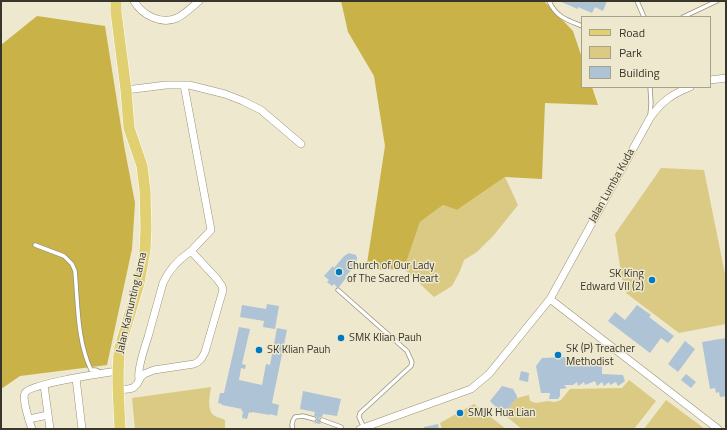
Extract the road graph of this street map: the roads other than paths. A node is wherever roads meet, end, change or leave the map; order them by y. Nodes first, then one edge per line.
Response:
1 (134, 1) edge
2 (199, 1) edge
3 (549, 1) edge
4 (637, 1) edge
5 (717, 1) edge
6 (115, 4) edge
7 (644, 16) edge
8 (685, 16) edge
9 (581, 26) edge
10 (726, 78) edge
11 (711, 80) edge
12 (184, 85) junction
13 (650, 88) edge
14 (687, 88) edge
15 (126, 90) junction
16 (650, 118) junction
17 (301, 144) dead end
18 (35, 245) dead end
19 (191, 251) junction
20 (338, 290) dead end
21 (550, 299) junction
22 (118, 371) junction
23 (103, 373) junction
24 (76, 378) junction
25 (140, 379) junction
26 (44, 385) junction
27 (119, 390) junction
28 (48, 415) junction
29 (314, 418) dead end
30 (29, 419) junction
31 (322, 420) dead end
32 (362, 428) edge
33 (32, 429) edge
34 (50, 429) edge
35 (82, 429) edge
36 (120, 429) edge
37 (293, 429) edge
38 (342, 429) edge
39 (718, 429) edge

1 - 2 street
3 - 9 lane
4 - 7 lane
5 - 8 lane
6 - 15 main road, Jalan Kamunting Lama
10 - 11 street
12 - 15 street
12 - 17 street
12 - 19 street
13 - 16 lane
14 - 16 street, Jalan Lumba Kuda
15 - 22 main road, Jalan Kamunting Lama
16 - 21 street, Jalan Lumba Kuda
18 - 23 lane
19 - 25 street
19 - 25 street
20 - 32 lane
21 - 32 street, Jalan Lumba Kuda
21 - 39 street
22 - 23 street
22 - 27 main road, Jalan Kamunting Lama
23 - 24 street
24 - 26 street
24 - 35 street
25 - 27 street
26 - 28 street
26 - 30 street
27 - 36 main road, Jalan Kamunting Lama
28 - 30 street
28 - 34 street
29 - 37 lane
30 - 33 street
31 - 38 lane

